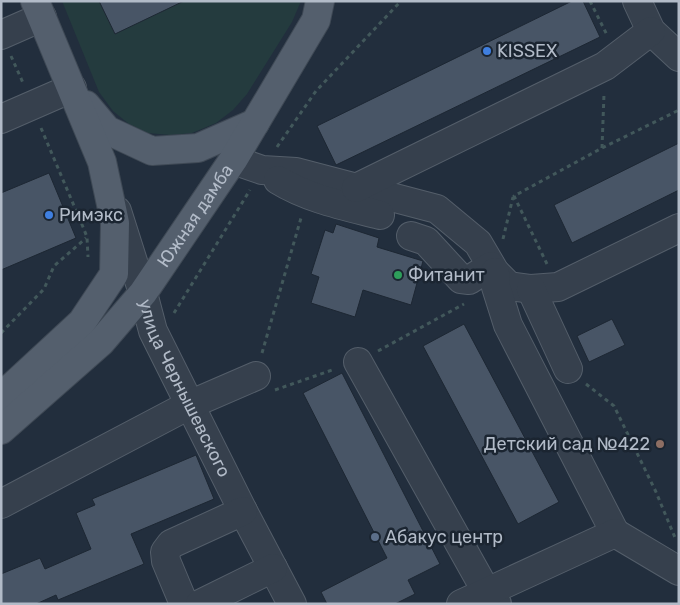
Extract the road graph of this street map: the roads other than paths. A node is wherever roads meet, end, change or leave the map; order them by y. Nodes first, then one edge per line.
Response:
1 (637, 1) edge
2 (323, 8) edge
3 (39, 9) edge
4 (651, 32) junction
5 (2, 34) edge
6 (679, 57) edge
7 (72, 88) junction
8 (1, 119) edge
9 (255, 123) junction
10 (233, 160) junction
11 (102, 162) junction
12 (262, 170) junction
13 (356, 188) junction
14 (380, 215) dead end
15 (679, 228) edge
16 (411, 236) dead end
17 (493, 269) junction
18 (531, 289) junction
19 (143, 293) junction
20 (358, 362) dead end
21 (568, 370) road end
22 (256, 376) road end
23 (1, 397) edge
24 (189, 405) junction
25 (1, 430) edge
26 (1, 504) edge
27 (243, 512) junction
28 (615, 534) junction
29 (273, 568) junction
30 (679, 572) edge
31 (492, 597) edge
32 (184, 604) edge
33 (200, 604) edge
34 (292, 604) edge
35 (460, 604) edge

1 - 4 street
2 - 9 main road, Южная дамба
3 - 5 street
3 - 7 main road, улица Чернышевского
4 - 6 street
4 - 13 street
7 - 8 street
7 - 9 main road
7 - 11 main road, улица Чернышевского
9 - 10 main road, Южная дамба
10 - 12 street
10 - 19 main road, Южная дамба
11 - 19 street, улица Чернышевского
11 - 23 main road, улица Чернышевского
12 - 13 street
12 - 14 street
13 - 17 street
15 - 18 street
16 - 17 street
17 - 18 street
17 - 28 street
18 - 21 street
19 - 24 street, улица Чернышевского
19 - 25 main road, Южная дамба
20 - 31 street
22 - 24 street
24 - 26 street
24 - 27 street, улица Чернышевского
27 - 29 street, улица Чернышевского
27 - 32 street
28 - 30 street
28 - 31 street
29 - 33 street
29 - 34 street, улица Чернышевского
31 - 35 street

